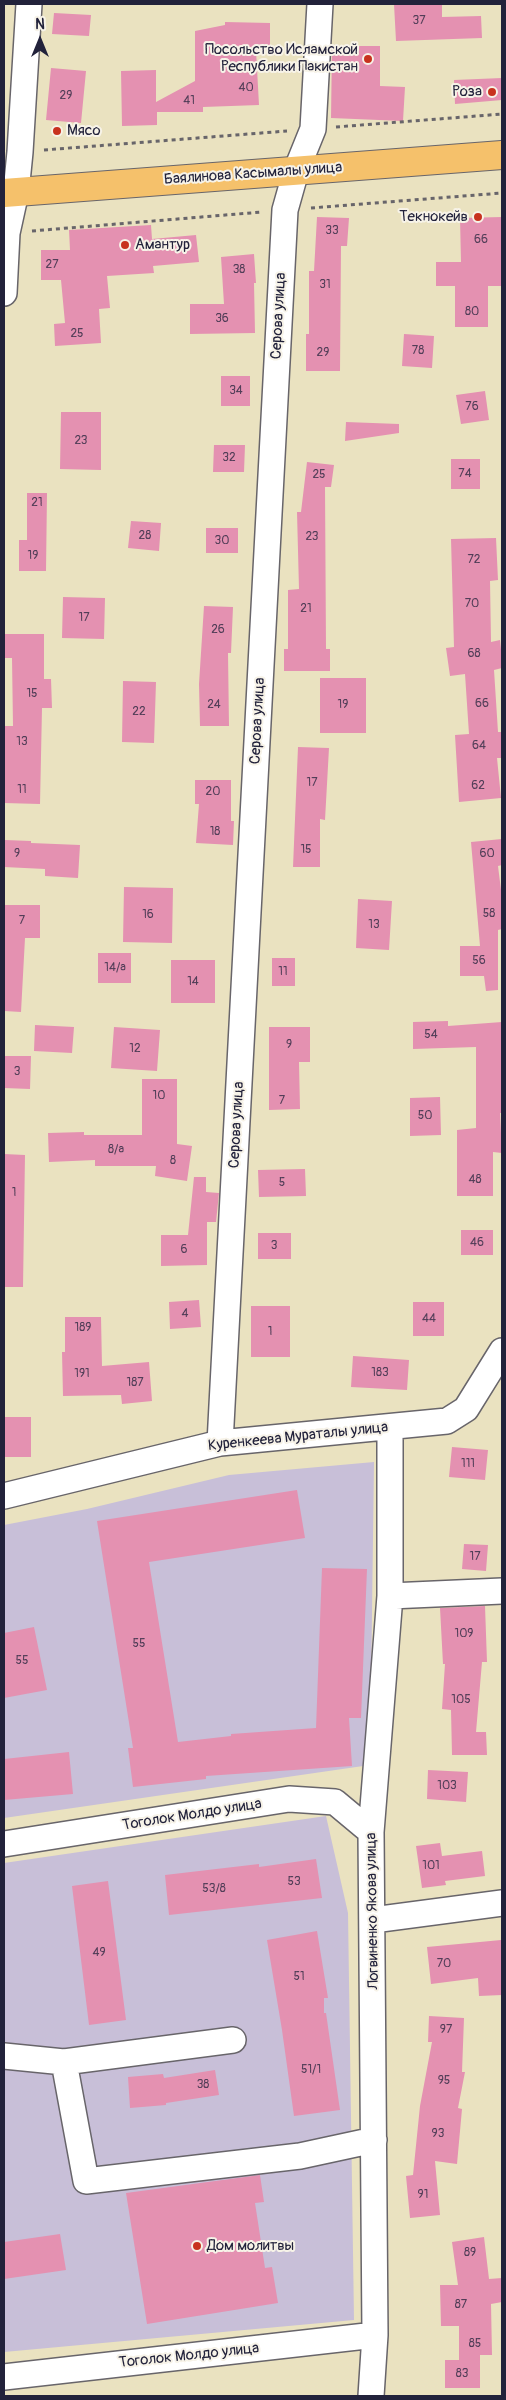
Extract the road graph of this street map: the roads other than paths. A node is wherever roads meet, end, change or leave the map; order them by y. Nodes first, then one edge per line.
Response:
1 (29, 4) edge
2 (320, 4) edge
3 (502, 155) edge
4 (296, 171) junction
5 (10, 192) edge
6 (4, 293) edge
7 (502, 1351) edge
8 (390, 1427) junction
9 (220, 1442) junction
10 (4, 1496) edge
11 (502, 1591) edge
12 (390, 1596) junction
13 (371, 1832) junction
14 (4, 1844) edge
15 (502, 1903) edge
16 (373, 1920) junction
17 (233, 2040) dead end
18 (4, 2056) edge
19 (64, 2062) junction
20 (374, 2140) junction
21 (375, 2335) junction
22 (4, 2377) edge
23 (371, 2396) edge

1 - 5 street
2 - 4 street, Серова улица
3 - 4 main road, Баялинова Касымалы улица
4 - 5 main road, Баялинова Касымалы улица
4 - 9 street, Серова улица
5 - 6 street
7 - 8 street, Куренкеева Мураталы улица
8 - 9 street, Куренкеева Мураталы улица
8 - 12 street, Логвиненко Якова улица
9 - 10 street, Куренкеева Мураталы улица
11 - 12 street
12 - 13 street, Логвиненко Якова улица
13 - 14 street, Тоголок Молдо улица
13 - 16 street, Логвиненко Якова улица
15 - 16 street
16 - 20 street, Логвиненко Якова улица
17 - 19 street
18 - 19 street
19 - 20 street
20 - 21 street, Логвиненко Якова улица
21 - 22 street, Тоголок Молдо улица
21 - 23 street, Логвиненко Якова улица

